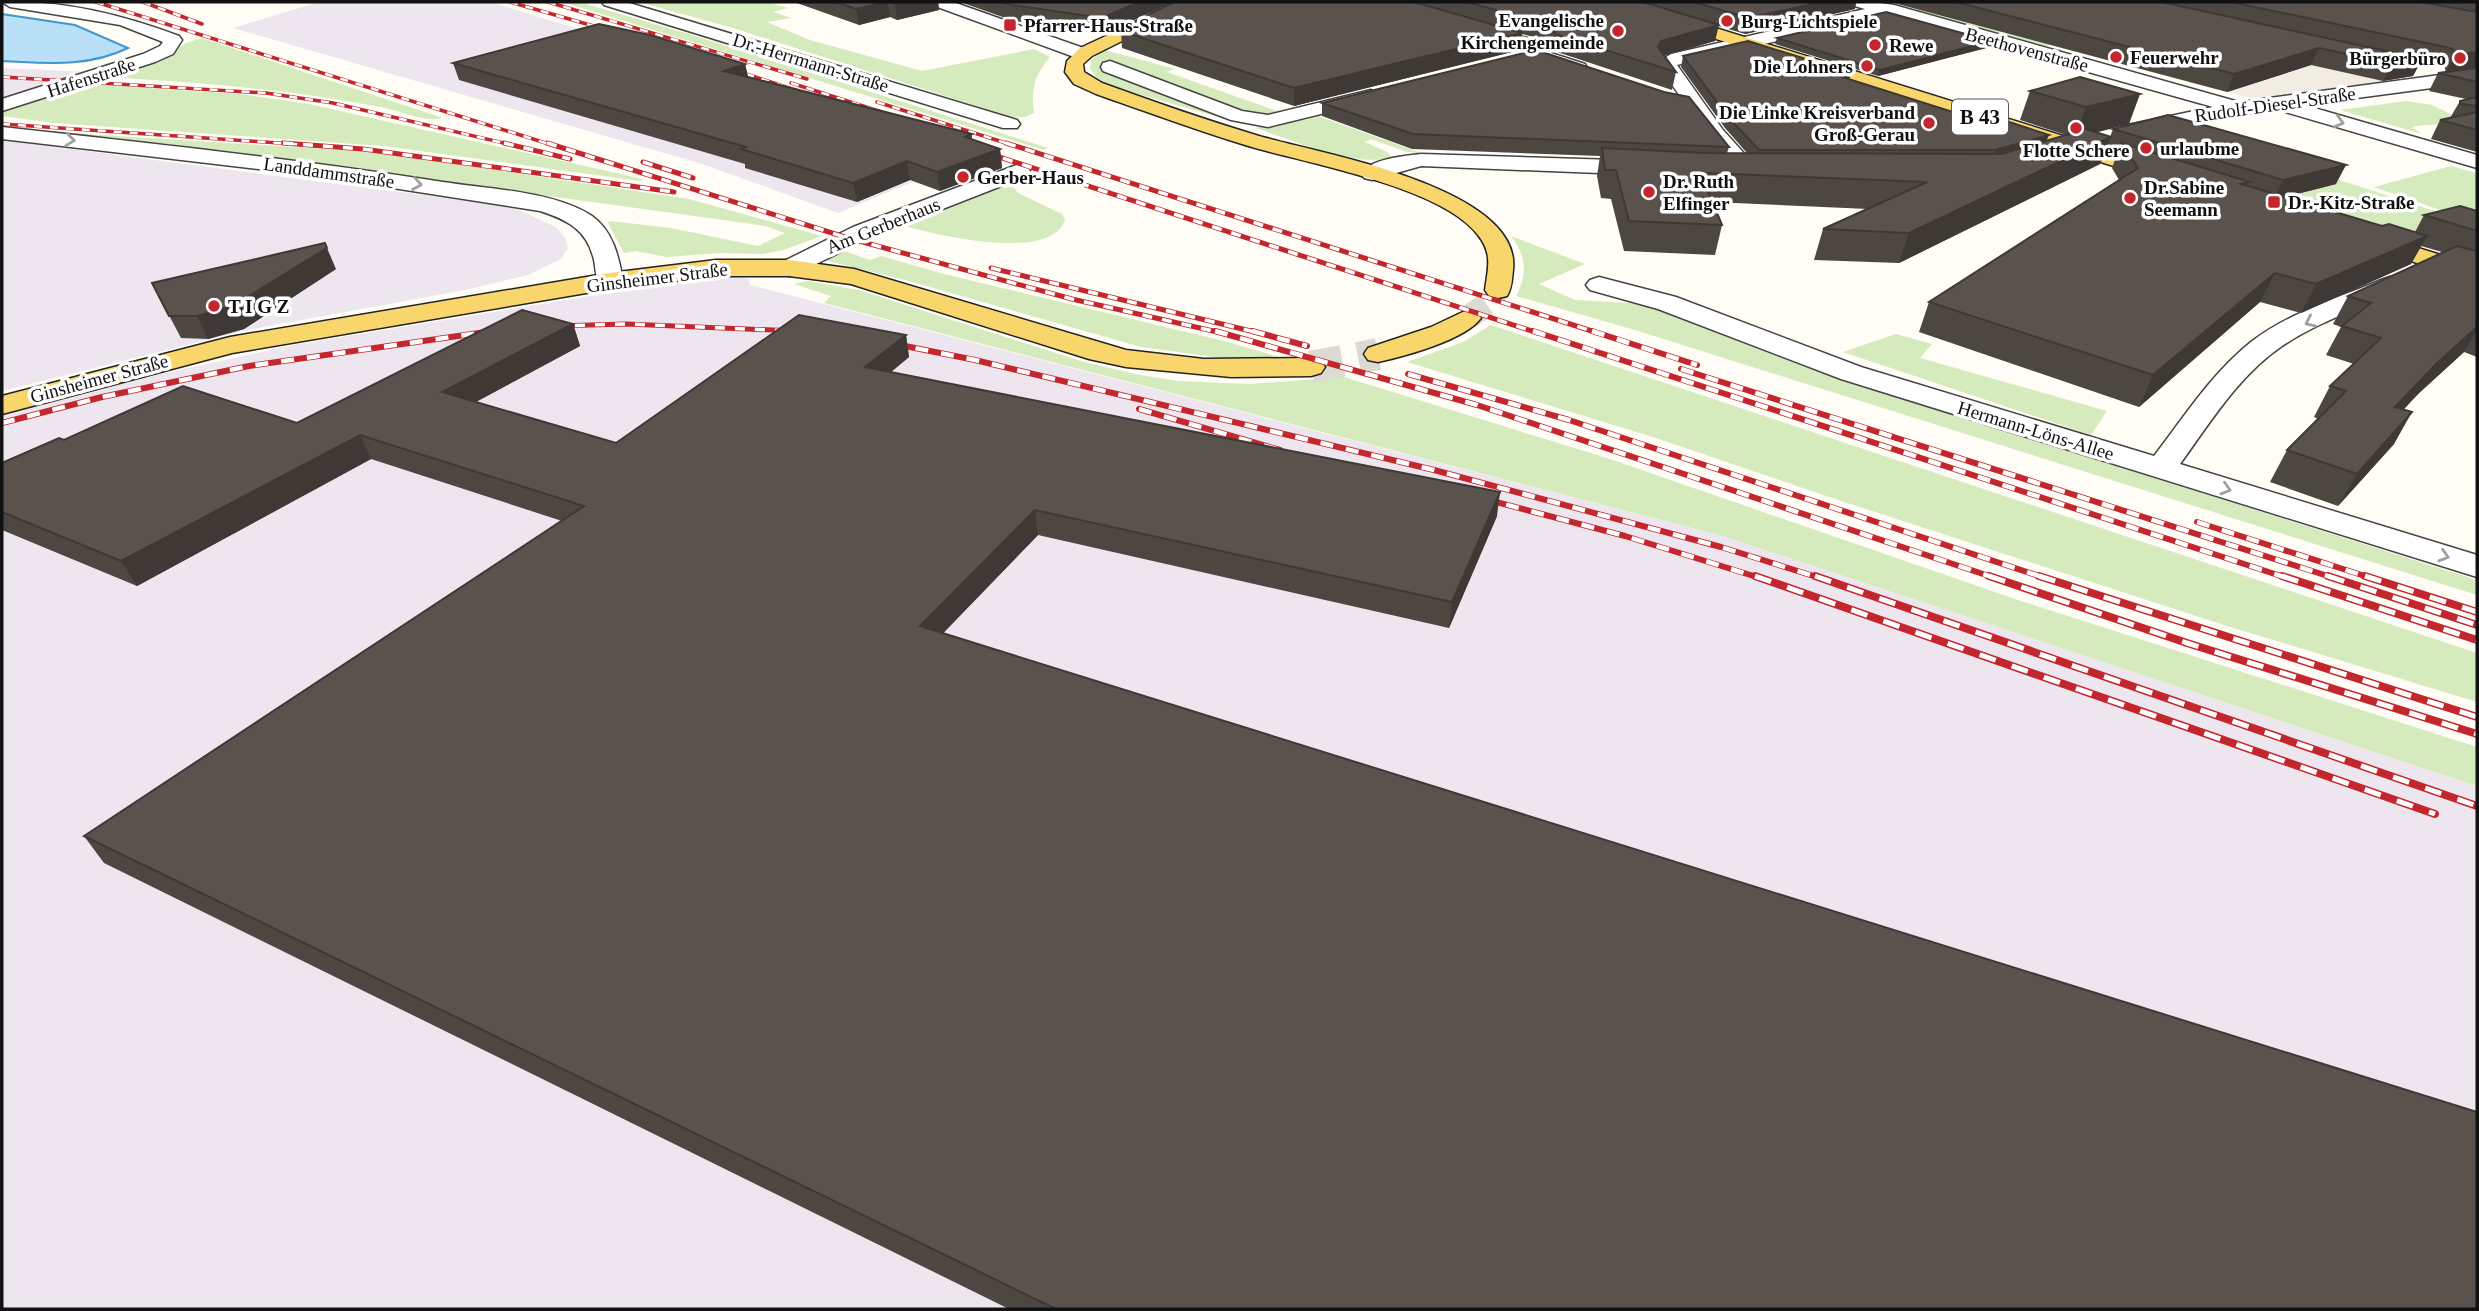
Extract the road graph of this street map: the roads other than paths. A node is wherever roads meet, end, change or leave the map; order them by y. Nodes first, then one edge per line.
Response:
1 (10, 2) edge
2 (610, 2) edge
3 (938, 2) edge
4 (1192, 2) edge
5 (1386, 2) edge
6 (1616, 2) edge
7 (1857, 2) edge
8 (1916, 2) edge
9 (1885, 10) junction
10 (1742, 42) junction
11 (1083, 54) junction
12 (1536, 54) junction
13 (1509, 61) edge
14 (1110, 67) dead end
15 (2406, 67) edge
16 (1599, 75) edge
17 (2471, 79) edge
18 (1389, 91) edge
19 (1669, 99) edge
20 (1694, 103) junction
21 (2273, 103) junction
22 (2, 105) edge
23 (2238, 108) junction
24 (1010, 124) dead end
25 (2, 132) edge
26 (2075, 147) junction
27 (2041, 157) edge
28 (1454, 161) junction
29 (2477, 162) edge
30 (1675, 170) edge
31 (1019, 171) dead end
32 (1724, 171) edge
33 (1372, 173) junction
34 (1398, 180) junction
35 (2190, 183) edge
36 (2347, 233) edge
37 (2439, 262) junction
38 (789, 268) junction
39 (2477, 274) edge
40 (610, 281) junction
41 (1599, 285) dead end
42 (1498, 290) tunnel mouth
43 (1467, 318) tunnel mouth
44 (1378, 354) tunnel mouth
45 (1311, 367) tunnel mouth
46 (2, 405) edge
47 (2161, 468) junction
48 (2477, 566) edge

1 - 22 street, Hafenstraße
2 - 24 street, Dr.-Herrmann-Straße
3 - 11 street
4 - 11 main road
5 - 12 street
6 - 10 main road, B 43
7 - 9 street, Beethovenstraße
8 - 9 street
9 - 10 street
9 - 23 street, Beethovenstraße
10 - 20 street
10 - 26 main road, B 43
11 - 33 main road
12 - 13 street
12 - 16 street
14 - 18 street
15 - 17 street
17 - 21 street, Rudolf-Diesel-Straße
19 - 20 street
20 - 32 street
21 - 23 street, Rudolf-Diesel-Straße
21 -> 29 street
23 - 26 street, Rudolf-Diesel-Straße
25 -> 40 street, Landdammstraße
26 - 27 street
26 - 35 main road, B 43
28 - 30 street
28 - 33 street
28 - 34 street
31 - 38 street, Am Gerberhaus
33 - 34 main road
34 - 42 main road
36 - 37 main road
37 - 39 main road
37 -> 47 street
38 - 40 main road, Ginsheimer Straße
38 - 45 main road, Ginsheimer Straße
40 - 46 main road, Ginsheimer Straße
41 - 47 street, Hermann-Löns-Allee
43 - 44 main road
47 -> 48 street, Hermann-Löns-Allee

